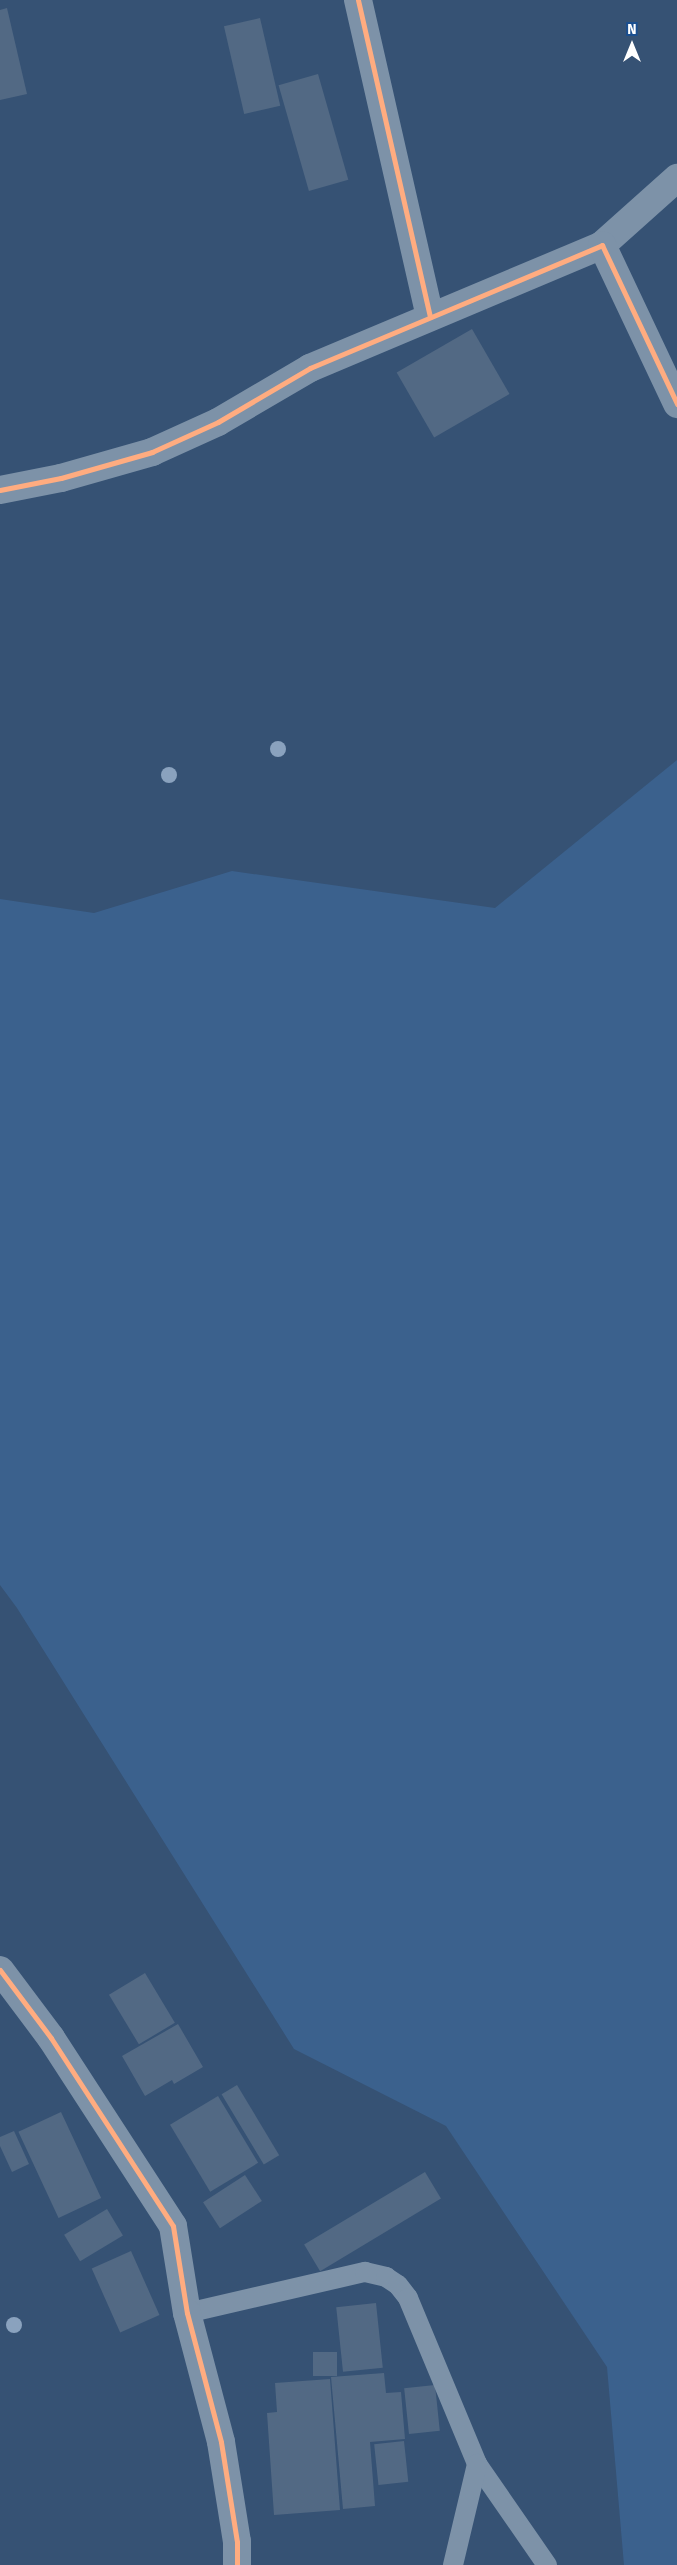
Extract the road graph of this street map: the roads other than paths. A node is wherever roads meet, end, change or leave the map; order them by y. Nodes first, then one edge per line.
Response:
1 (358, 0) edge
2 (677, 178) edge
3 (602, 245) junction
4 (430, 317) junction
5 (677, 404) edge
6 (0, 490) edge
7 (0, 1970) edge
8 (187, 2314) junction
9 (478, 2464) junction
10 (237, 2565) edge
11 (454, 2565) edge
12 (546, 2565) edge

1 - 4 street
2 - 3 street
3 - 4 street
3 - 5 street
4 - 6 street
7 - 8 street
8 - 9 lane
8 - 10 street
9 - 11 lane
9 - 12 lane

